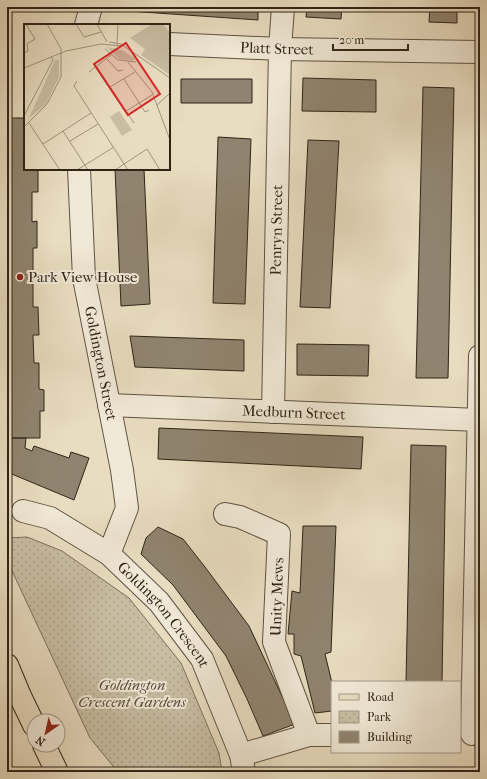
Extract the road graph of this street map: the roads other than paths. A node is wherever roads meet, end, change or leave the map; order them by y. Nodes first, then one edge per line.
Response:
1 (91, 7) edge
2 (283, 7) edge
3 (86, 24) edge
4 (170, 44) edge
5 (280, 48) junction
6 (480, 52) edge
7 (78, 170) edge
8 (480, 356) edge
9 (109, 405) junction
10 (273, 412) junction
11 (479, 420) junction
12 (23, 511) dead end
13 (226, 514) dead end
14 (109, 554) junction
15 (7, 665) edge
16 (28, 713) edge
17 (471, 734) edge
18 (309, 735) junction
19 (331, 735) edge
20 (48, 753) edge
21 (242, 763) edge
22 (57, 772) edge

1 - 3 street
2 - 5 street, Penryn Street
4 - 5 street, Platt Street
5 - 6 street, Platt Street
5 - 10 street, Penryn Street
7 - 9 street, Goldington Street
8 - 11 street
9 - 10 street, Medburn Street
9 - 14 street, Goldington Street
10 - 11 street, Medburn Street
11 - 17 street
12 - 14 street, Goldington Crescent
13 - 18 street, Unity Mews
14 - 21 street, Goldington Crescent
15 - 16 main road
18 - 19 street
18 - 21 street
20 - 22 main road

